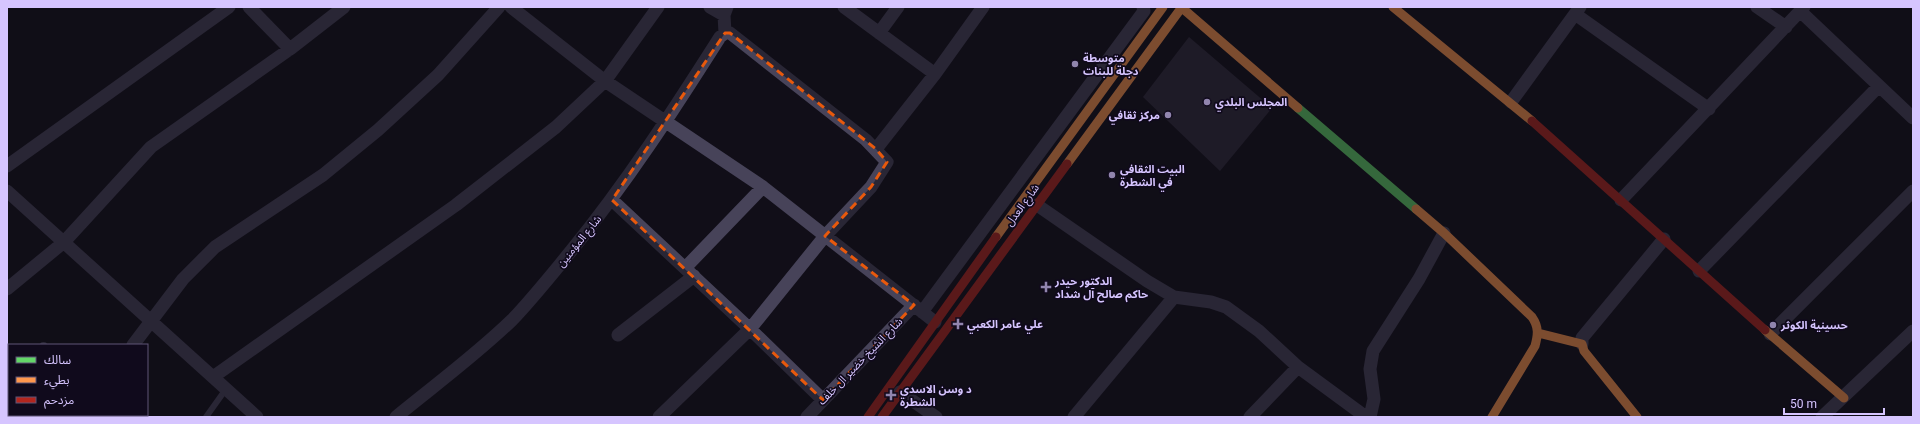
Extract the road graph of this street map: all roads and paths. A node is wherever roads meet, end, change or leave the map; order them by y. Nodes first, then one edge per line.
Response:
1 (229, 7) edge
2 (249, 7) edge
3 (344, 7) edge
4 (499, 7) edge
5 (511, 7) edge
6 (658, 7) edge
7 (710, 7) edge
8 (844, 7) edge
9 (898, 7) edge
10 (983, 7) edge
11 (1143, 7) edge
12 (1163, 7) edge
13 (1182, 7) edge
14 (1393, 7) edge
15 (1757, 7) edge
16 (1802, 9) edge
17 (1577, 10) edge
18 (725, 11) edge
19 (1786, 27) junction
20 (725, 33) junction
21 (879, 33) junction
22 (290, 49) junction
23 (935, 74) junction
24 (605, 81) junction
25 (1879, 86) junction
26 (1510, 102) junction
27 (1709, 109) junction
28 (1913, 118) edge
29 (666, 122) junction
30 (876, 149) junction
31 (7, 166) edge
32 (763, 187) junction
33 (7, 191) edge
34 (1913, 191) edge
35 (612, 200) junction
36 (1621, 200) junction
37 (1037, 205) junction
38 (1444, 233) junction
39 (825, 236) junction
40 (1664, 239) junction
41 (64, 242) junction
42 (1699, 270) junction
43 (690, 272) junction
44 (7, 289) edge
45 (1174, 297) junction
46 (918, 308) junction
47 (151, 321) junction
48 (935, 322) junction
49 (750, 329) junction
50 (1913, 331) edge
51 (1538, 333) junction
52 (618, 334) dead end
53 (1770, 334) junction
54 (134, 344) edge
55 (1582, 344) junction
56 (1298, 367) junction
57 (213, 377) junction
58 (226, 389) junction
59 (900, 392) junction
60 (1844, 398) junction
61 (823, 400) junction
62 (206, 417) edge
63 (257, 417) edge
64 (396, 417) edge
65 (659, 417) edge
66 (807, 417) edge
67 (868, 417) edge
68 (882, 417) edge
69 (936, 417) edge
70 (1074, 417) edge
71 (1250, 417) edge
72 (1366, 417) edge
73 (1370, 417) edge
74 (1492, 417) edge
75 (1636, 417) edge
76 (1822, 417) edge

1 - 31 street
2 - 22 street
3 - 22 street
4 - 47 street
5 - 24 street
6 - 24 street
7 - 18 street
8 - 21 street
9 - 21 street
10 - 23 street
11 - 46 street, شارع الشيخ خضير ال خلف
12 - 48 street, شارع العدل
13 - 37 street, شارع العدل
13 - 38 street
14 - 26 street
15 - 19 street
16 - 19 street
16 - 25 street
17 - 26 street
17 - 27 street
18 - 20 street
19 - 27 street
20 - 29 street, شارع المؤمنين
20 - 30 street
21 - 23 street
22 - 41 street
23 - 30 street
24 - 29 street
24 - 57 street
25 - 28 street
25 - 42 street
26 - 36 street
27 - 36 street
29 - 32 street
29 - 35 street, شارع المؤمنين
30 - 39 street
32 - 39 street
32 - 43 street
33 - 41 street
34 - 53 street
35 - 43 street
35 - 64 street, شارع المؤمنين
36 - 40 street
37 - 45 street
37 - 59 street, شارع العدل
38 - 51 street
38 - 73 street
39 - 46 street
39 - 49 street
40 - 42 street
40 - 55 street
41 - 44 street
41 - 47 street
42 - 53 street
43 - 49 street
43 - 52 street
45 - 56 street
45 - 70 street
46 - 48 street
46 - 61 street, شارع الشيخ خضير ال خلف
47 - 54 street
47 - 57 street
48 - 67 street, شارع العدل
49 - 61 street
49 - 65 street
50 - 60 street
51 - 55 street
51 - 74 street
53 - 60 street
55 - 75 street
56 - 71 street
56 - 72 street
57 - 58 street
58 - 62 lane
58 - 63 street
59 - 68 street, شارع العدل
59 - 69 street
60 - 76 street
61 - 66 street, شارع الشيخ خضير ال خلف

